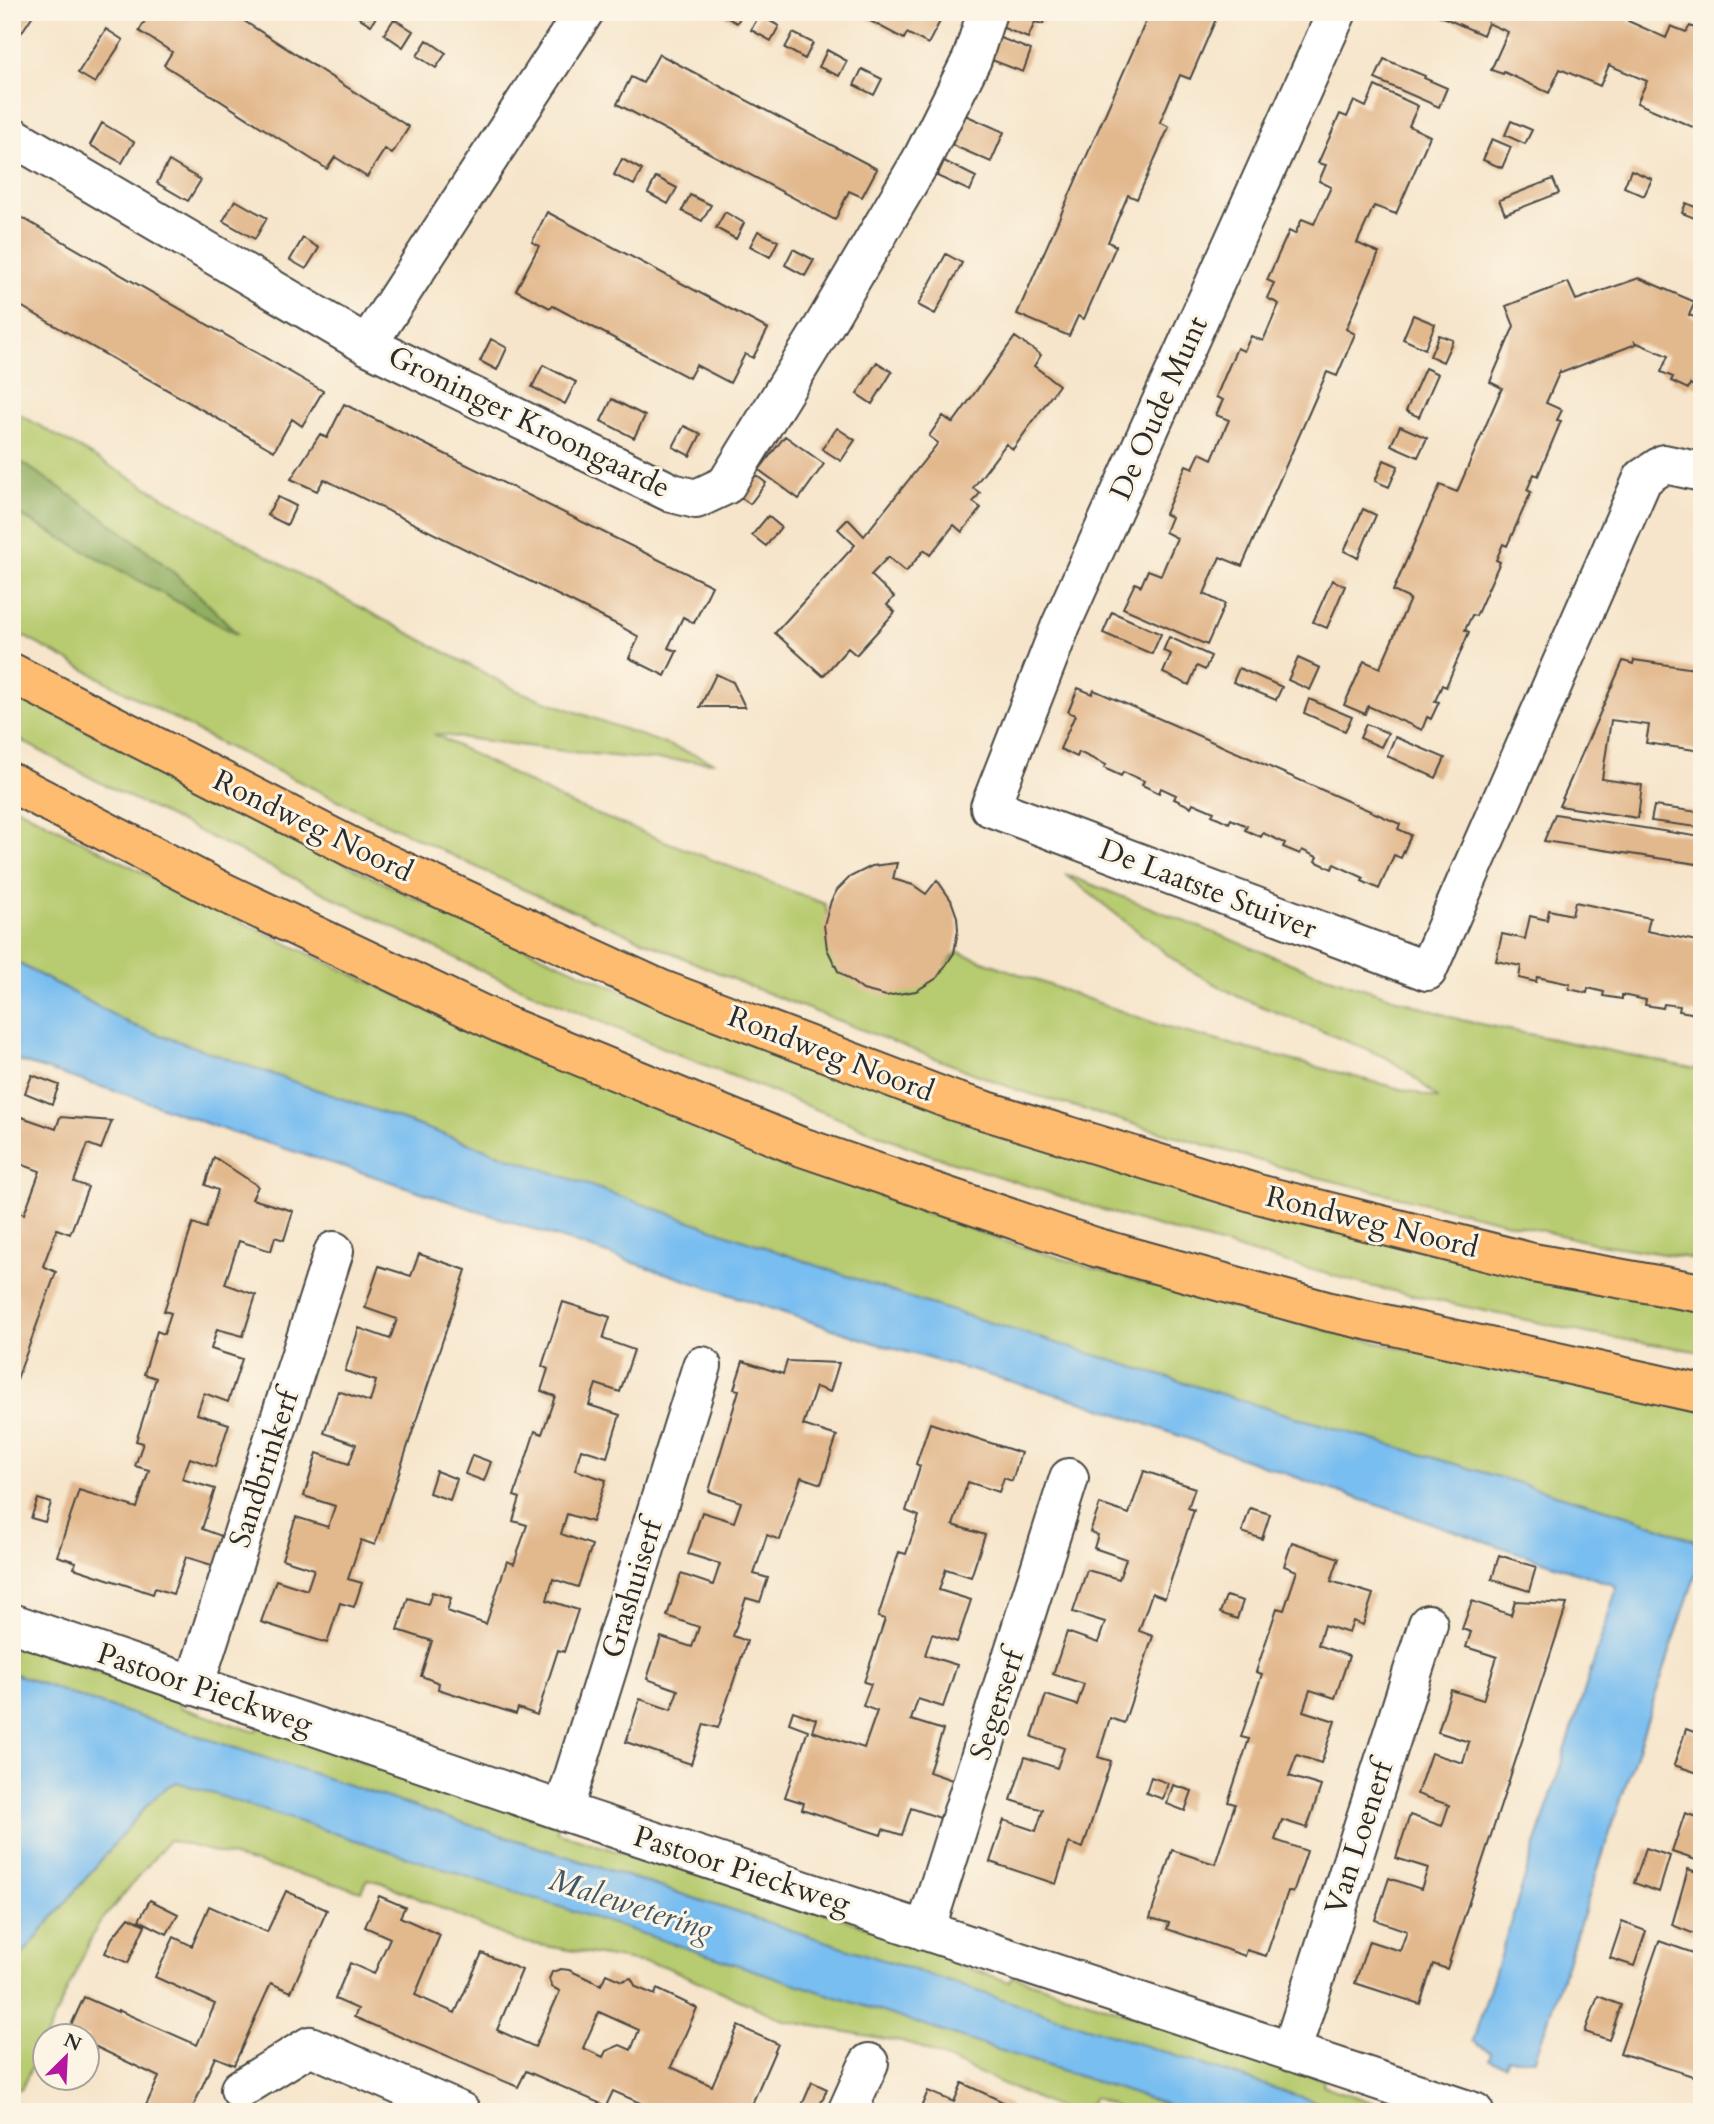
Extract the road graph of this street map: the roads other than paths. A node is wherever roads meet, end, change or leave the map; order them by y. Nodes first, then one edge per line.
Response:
1 (584, 12) edge
2 (986, 12) edge
3 (1338, 12) edge
4 (12, 136) edge
5 (367, 345) junction
6 (1702, 472) edge
7 (12, 673) edge
8 (12, 783) edge
9 (990, 807) joint
10 (334, 1251) dead end
11 (1702, 1293) edge
12 (702, 1366) dead end
13 (1702, 1394) edge
14 (1069, 1478) dead end
15 (12, 1623) edge
16 (1428, 1624) dead end
17 (194, 1686) junction
18 (563, 1811) junction
19 (926, 1931) junction
20 (1291, 2052) junction
21 (869, 2063) dead end
22 (240, 2089) dead end
23 (461, 2112) edge
24 (847, 2112) edge
25 (1474, 2112) edge

1 - 5 street
2 - 5 street, Groninger Kroongaarde
3 - 9 street, De Oude Munt
4 - 5 street, Groninger Kroongaarde
6 - 9 street, De Laatste Stuiver
7 - 11 main road, Rondweg Noord
8 - 13 main road
10 - 17 street, Sandbrinkerf
12 - 18 street, Grashuiserf
14 - 19 street, Segerserf
15 - 17 street, Pastoor Pieckweg
16 - 20 street, Van Loenerf
17 - 18 street, Pastoor Pieckweg
18 - 19 street, Pastoor Pieckweg
19 - 20 street, Pastoor Pieckweg
20 - 25 street, Pastoor Pieckweg
21 - 24 street
22 - 23 street

